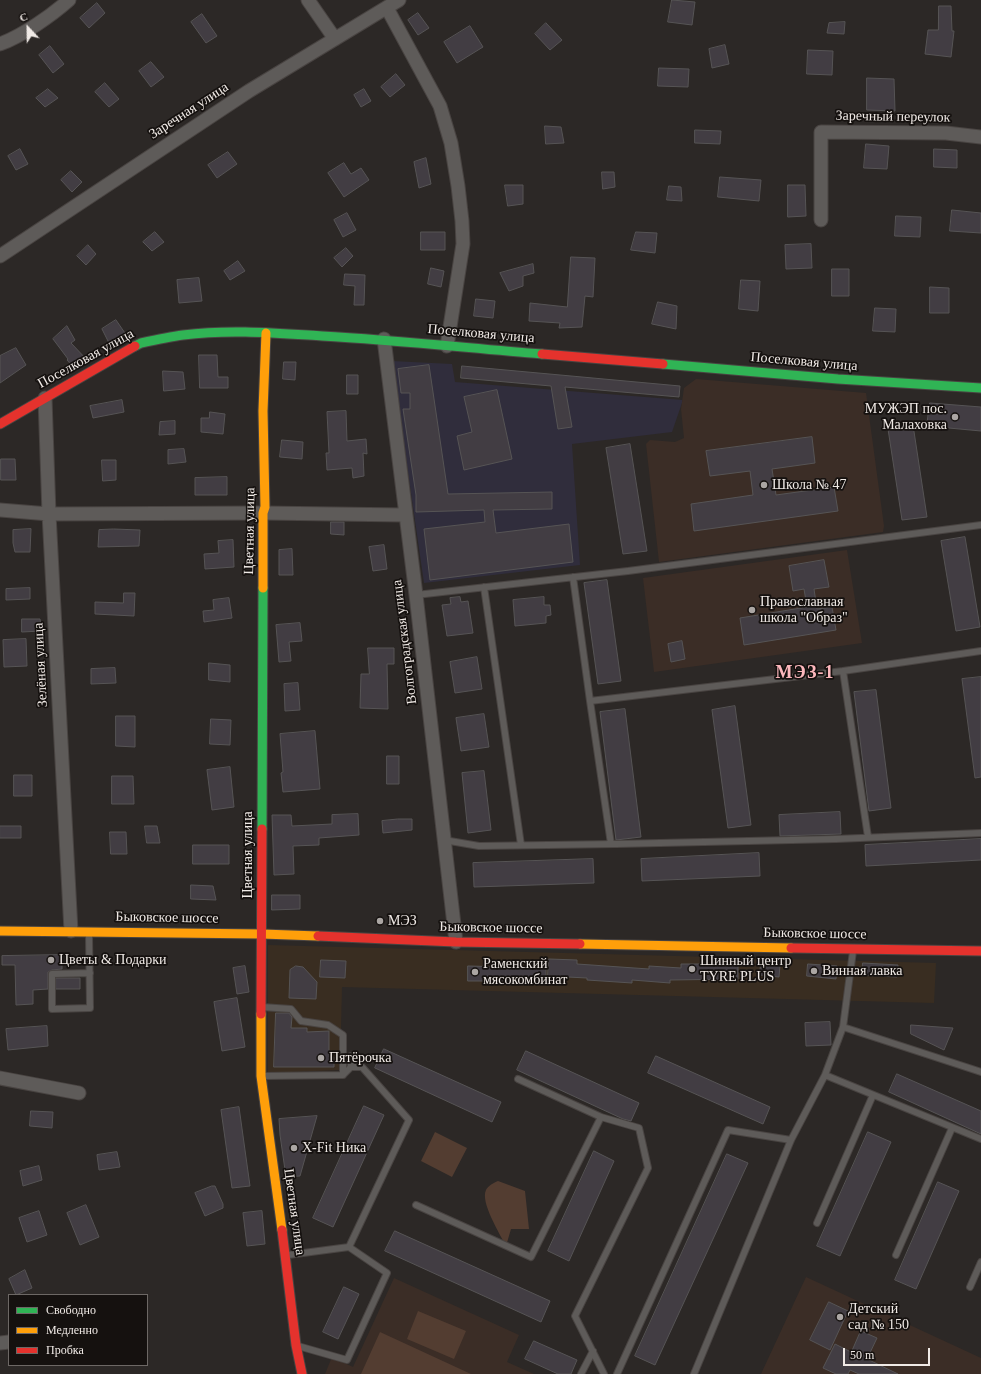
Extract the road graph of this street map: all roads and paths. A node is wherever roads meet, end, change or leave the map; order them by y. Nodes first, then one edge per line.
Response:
1 (69, 0) edge
2 (308, 0) edge
3 (399, 0) edge
4 (387, 8) junction
5 (334, 39) junction
6 (0, 44) edge
7 (981, 137) edge
8 (821, 220) dead end
9 (0, 256) edge
10 (266, 333) junction
11 (384, 339) junction
12 (447, 346) junction
13 (981, 388) edge
14 (45, 398) junction
15 (0, 424) edge
16 (0, 510) edge
17 (263, 513) junction
18 (49, 514) junction
19 (406, 514) junction
20 (981, 525) edge
21 (573, 577) junction
22 (484, 587) junction
23 (416, 595) junction
24 (981, 651) edge
25 (843, 672) junction
26 (590, 701) junction
27 (981, 833) edge
28 (868, 837) junction
29 (444, 840) junction
30 (611, 844) junction
31 (521, 845) junction
32 (0, 931) edge
33 (71, 931) junction
34 (89, 931) junction
35 (262, 934) junction
36 (456, 942) junction
37 (853, 949) junction
38 (981, 951) edge
39 (90, 973) junction
40 (261, 1006) junction
41 (843, 1027) junction
42 (351, 1056) dead end
43 (352, 1067) junction
44 (981, 1072) edge
45 (343, 1075) junction
46 (825, 1075) junction
47 (261, 1076) junction
48 (0, 1078) edge
49 (518, 1079) dead end
50 (79, 1093) dead end
51 (873, 1095) junction
52 (601, 1117) junction
53 (952, 1128) junction
54 (792, 1140) junction
55 (981, 1140) edge
56 (416, 1205) dead end
57 (817, 1222) dead end
58 (349, 1247) junction
59 (896, 1255) dead end
60 (286, 1256) junction
61 (981, 1262) edge
62 (970, 1287) dead end
63 (296, 1345) junction
64 (593, 1351) junction
65 (302, 1374) edge
66 (581, 1374) edge
67 (604, 1374) edge
68 (617, 1374) edge
69 (694, 1374) edge

1 - 6 street
2 - 5 street
3 - 4 street, Заречная улица
4 - 5 street, Заречная улица
4 - 12 street
5 - 9 street, Заречная улица
7 - 8 street, Заречный переулок
10 - 11 street, Поселковая улица
10 - 14 street, Поселковая улица
10 - 17 street, Цветная улица
11 - 12 street, Поселковая улица
11 - 19 street, Волгоградская улица
12 - 13 street, Поселковая улица
14 - 15 street, Поселковая улица
14 - 18 street, Зелёная улица
16 - 18 street
17 - 18 street
17 - 19 street
17 - 35 street, Цветная улица
18 - 33 street, Зелёная улица
19 - 23 street, Волгоградская улица
20 - 21 lane
21 - 22 lane
21 - 26 lane
22 - 23 lane
22 - 31 lane
23 - 29 street, Волгоградская улица
24 - 25 lane
25 - 26 lane
25 - 28 lane
26 - 30 lane
27 - 28 lane
28 - 30 lane
29 - 31 lane
29 - 36 street, Волгоградская улица
30 - 31 lane
32 - 33 street, Быковское шоссе
33 - 34 street, Быковское шоссе
34 - 35 street, Быковское шоссе
34 - 39 lane
35 - 36 street, Быковское шоссе
35 - 40 street, Цветная улица
36 - 37 street, Быковское шоссе
37 - 38 street, Быковское шоссе
37 - 41 lane
39 - 39 lane
40 - 45 lane
40 - 47 street, Цветная улица
41 - 44 lane
41 - 46 lane
42 - 43 lane
43 - 45 lane
43 - 58 lane
45 - 47 lane
46 - 51 lane
46 - 54 lane
47 - 60 street, Цветная улица
48 - 50 street
49 - 52 lane
51 - 53 lane
51 - 57 lane
52 - 56 lane
52 - 64 lane
53 - 55 lane
53 - 59 lane
54 - 68 lane
54 - 69 lane
58 - 60 lane
58 - 63 lane
60 - 63 street, Цветная улица
61 - 62 lane
63 - 65 street, Цветная улица
64 - 66 lane
64 - 67 lane

